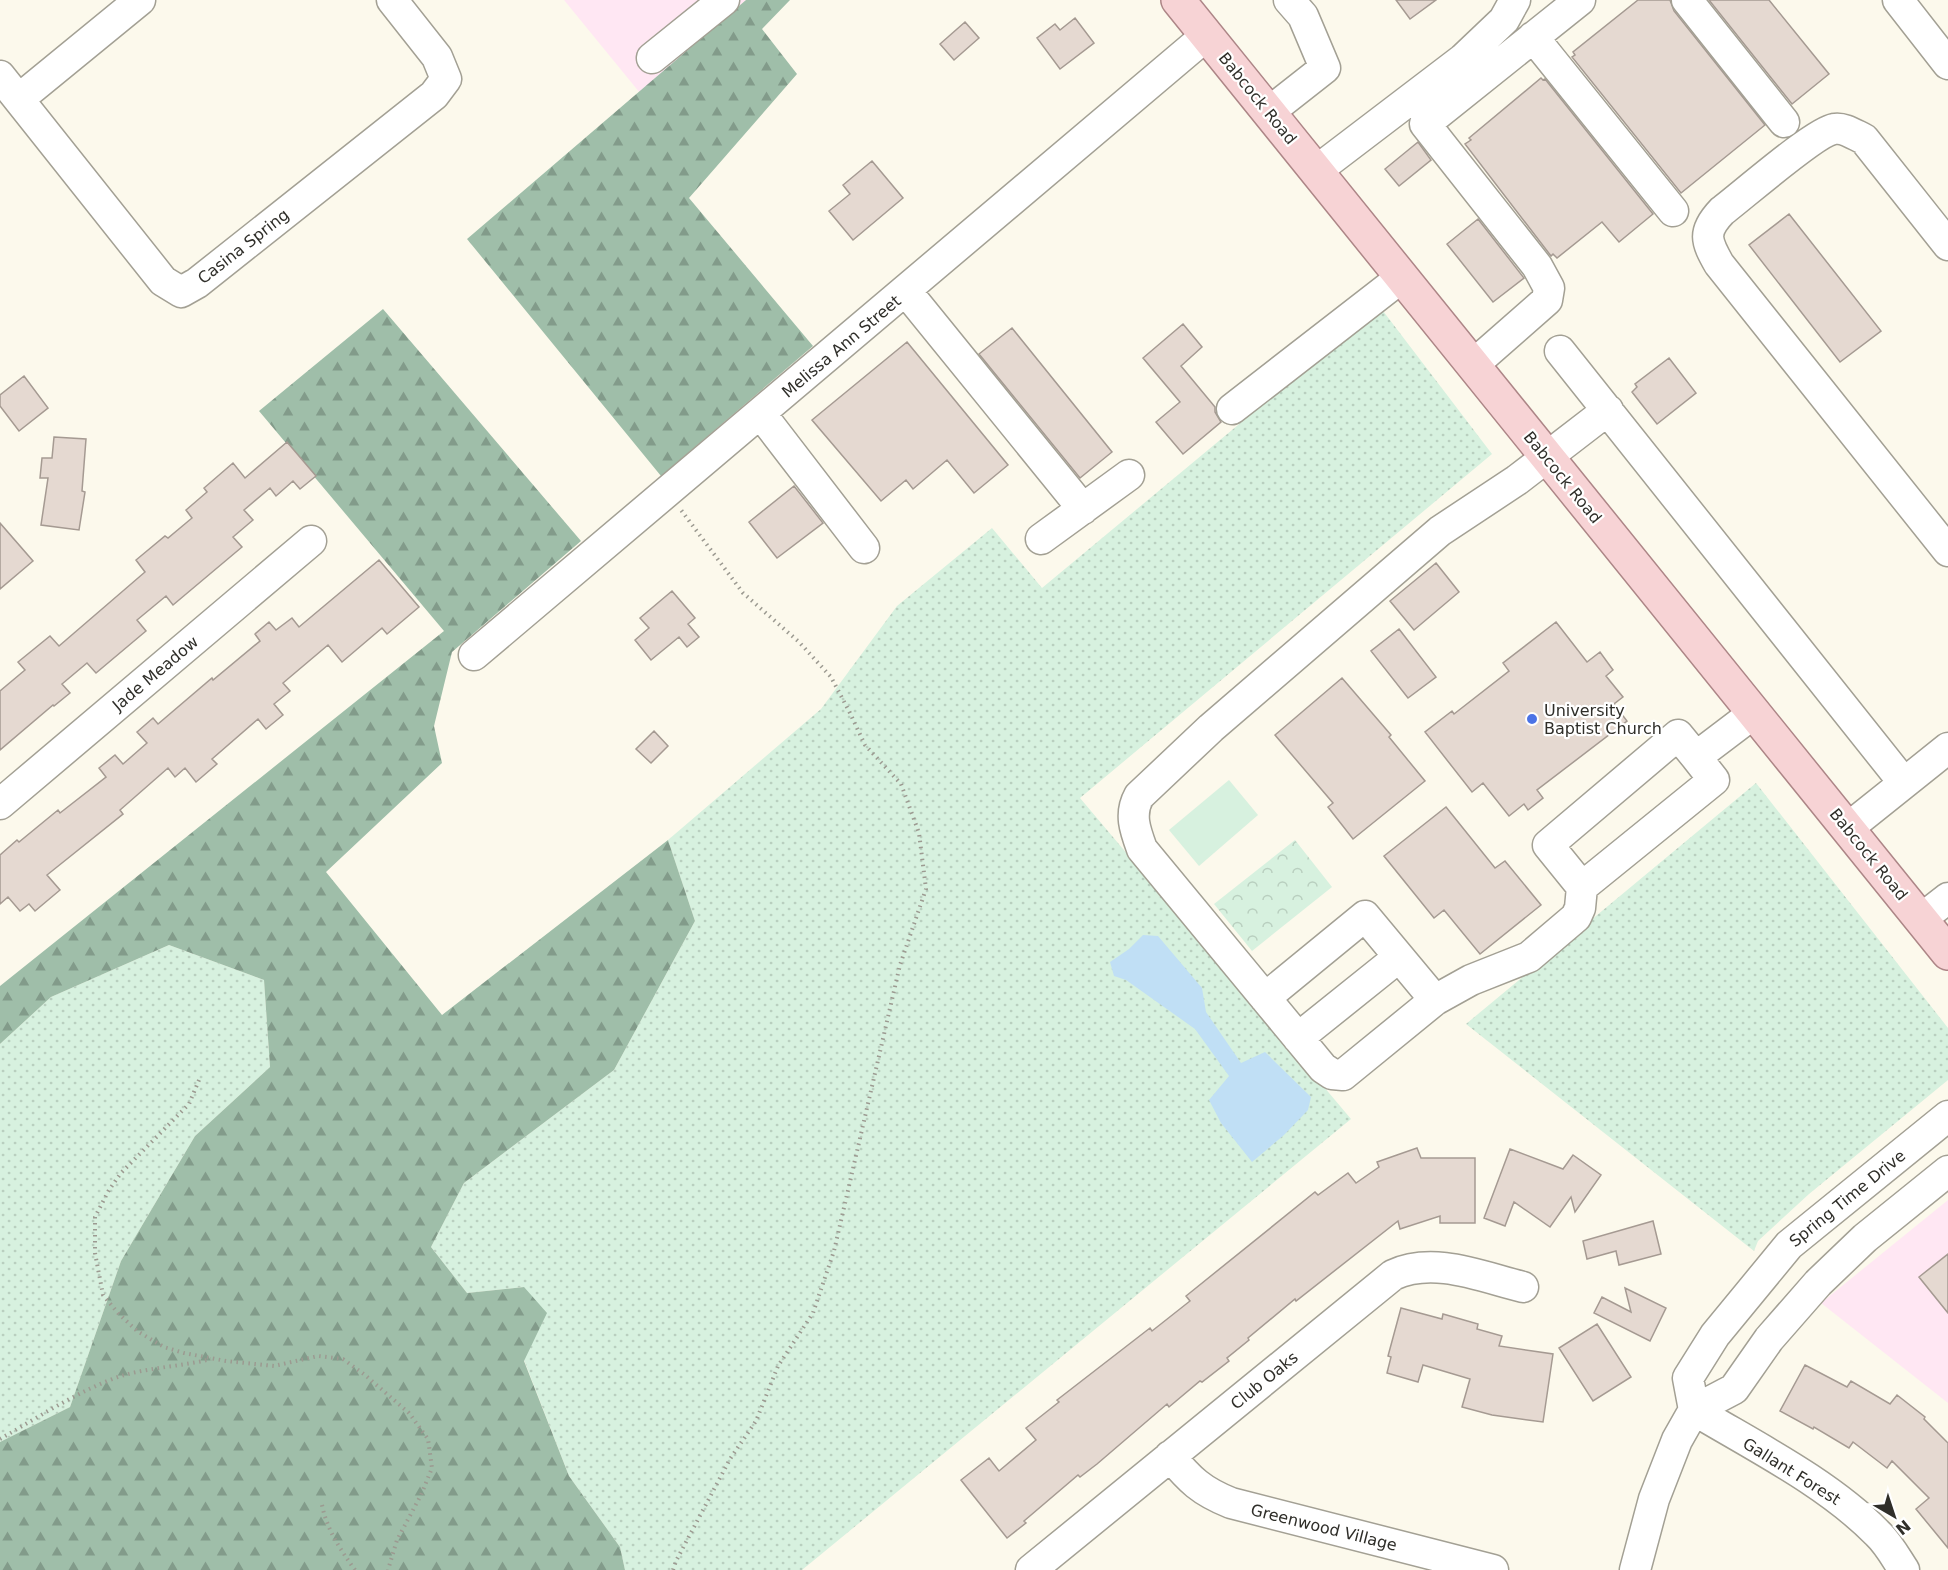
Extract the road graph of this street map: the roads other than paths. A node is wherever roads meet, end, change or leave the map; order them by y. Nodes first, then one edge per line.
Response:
1 (140, 0) edge
2 (392, 0) edge
3 (724, 0) edge
4 (1178, 0) edge
5 (1289, 0) edge
6 (1515, 0) edge
7 (1580, 0) edge
8 (1687, 0) edge
9 (1898, 0) edge
10 (1207, 35) junction
11 (1533, 38) junction
12 (652, 58) dead end
13 (1948, 63) edge
14 (9, 88) edge
15 (1269, 112) junction
16 (1784, 122) dead end
17 (1316, 171) junction
18 (1673, 211) dead end
19 (1948, 245) edge
20 (1402, 277) junction
21 (906, 291) junction
22 (1560, 351) dead end
23 (1473, 365) junction
24 (1232, 409) dead end
25 (1608, 410) junction
26 (761, 414) junction
27 (1547, 456) junction
28 (1129, 475) dead end
29 (1083, 509) junction
30 (1041, 539) dead end
31 (310, 541) dead end
32 (864, 548) dead end
33 (1948, 551) edge
34 (474, 656) dead end
35 (1754, 713) junction
36 (1948, 748) edge
37 (1696, 757) junction
38 (1904, 783) junction
39 (0, 804) edge
40 (1848, 828) junction
41 (1582, 887) junction
42 (1948, 898) edge
43 (1921, 919) junction
44 (1948, 953) edge
45 (1399, 957) junction
46 (1265, 998) junction
47 (1435, 1000) junction
48 (1298, 1038) junction
49 (1948, 1116) edge
50 (1948, 1171) edge
51 (1523, 1287) dead end
52 (1694, 1410) junction
53 (1170, 1456) junction
54 (1031, 1570) edge
55 (1493, 1570) edge
56 (1635, 1570) edge
57 (1904, 1570) edge

1 - 14 street
2 - 14 street, Casina Spring
3 - 12 street
4 - 10 main road, Babcock Road
5 - 15 street
6 - 17 street
7 - 11 street
8 - 16 street
9 - 13 street
10 - 15 main road, Babcock Road
10 - 21 street, Melissa Ann Street
11 - 18 street
11 - 23 street
15 - 17 main road, Babcock Road
17 - 20 main road, Babcock Road
19 - 33 street
20 - 23 main road, Babcock Road
20 - 24 street
21 - 26 street, Melissa Ann Street
21 - 29 street
22 - 25 street
23 - 27 main road, Babcock Road
25 - 27 street
25 - 38 street
26 - 32 street
26 - 34 street, Melissa Ann Street
27 - 35 main road, Babcock Road
27 - 46 street
28 - 29 street
29 - 30 street
31 - 39 street, Jade Meadow
35 - 37 street
35 - 40 main road, Babcock Road
36 - 38 street
37 - 41 street
37 - 41 street
38 - 40 street
40 - 43 main road, Babcock Road
41 - 47 street
42 - 43 street
43 - 44 main road, Babcock Road
45 - 46 street
45 - 47 street
45 - 48 street
46 - 48 street
47 - 48 street
49 - 52 street, Spring Time Drive
50 - 52 street
51 - 53 street, Club Oaks
52 - 56 street
52 - 57 street, Gallant Forest
53 - 54 street, Club Oaks
53 - 55 street, Greenwood Village

